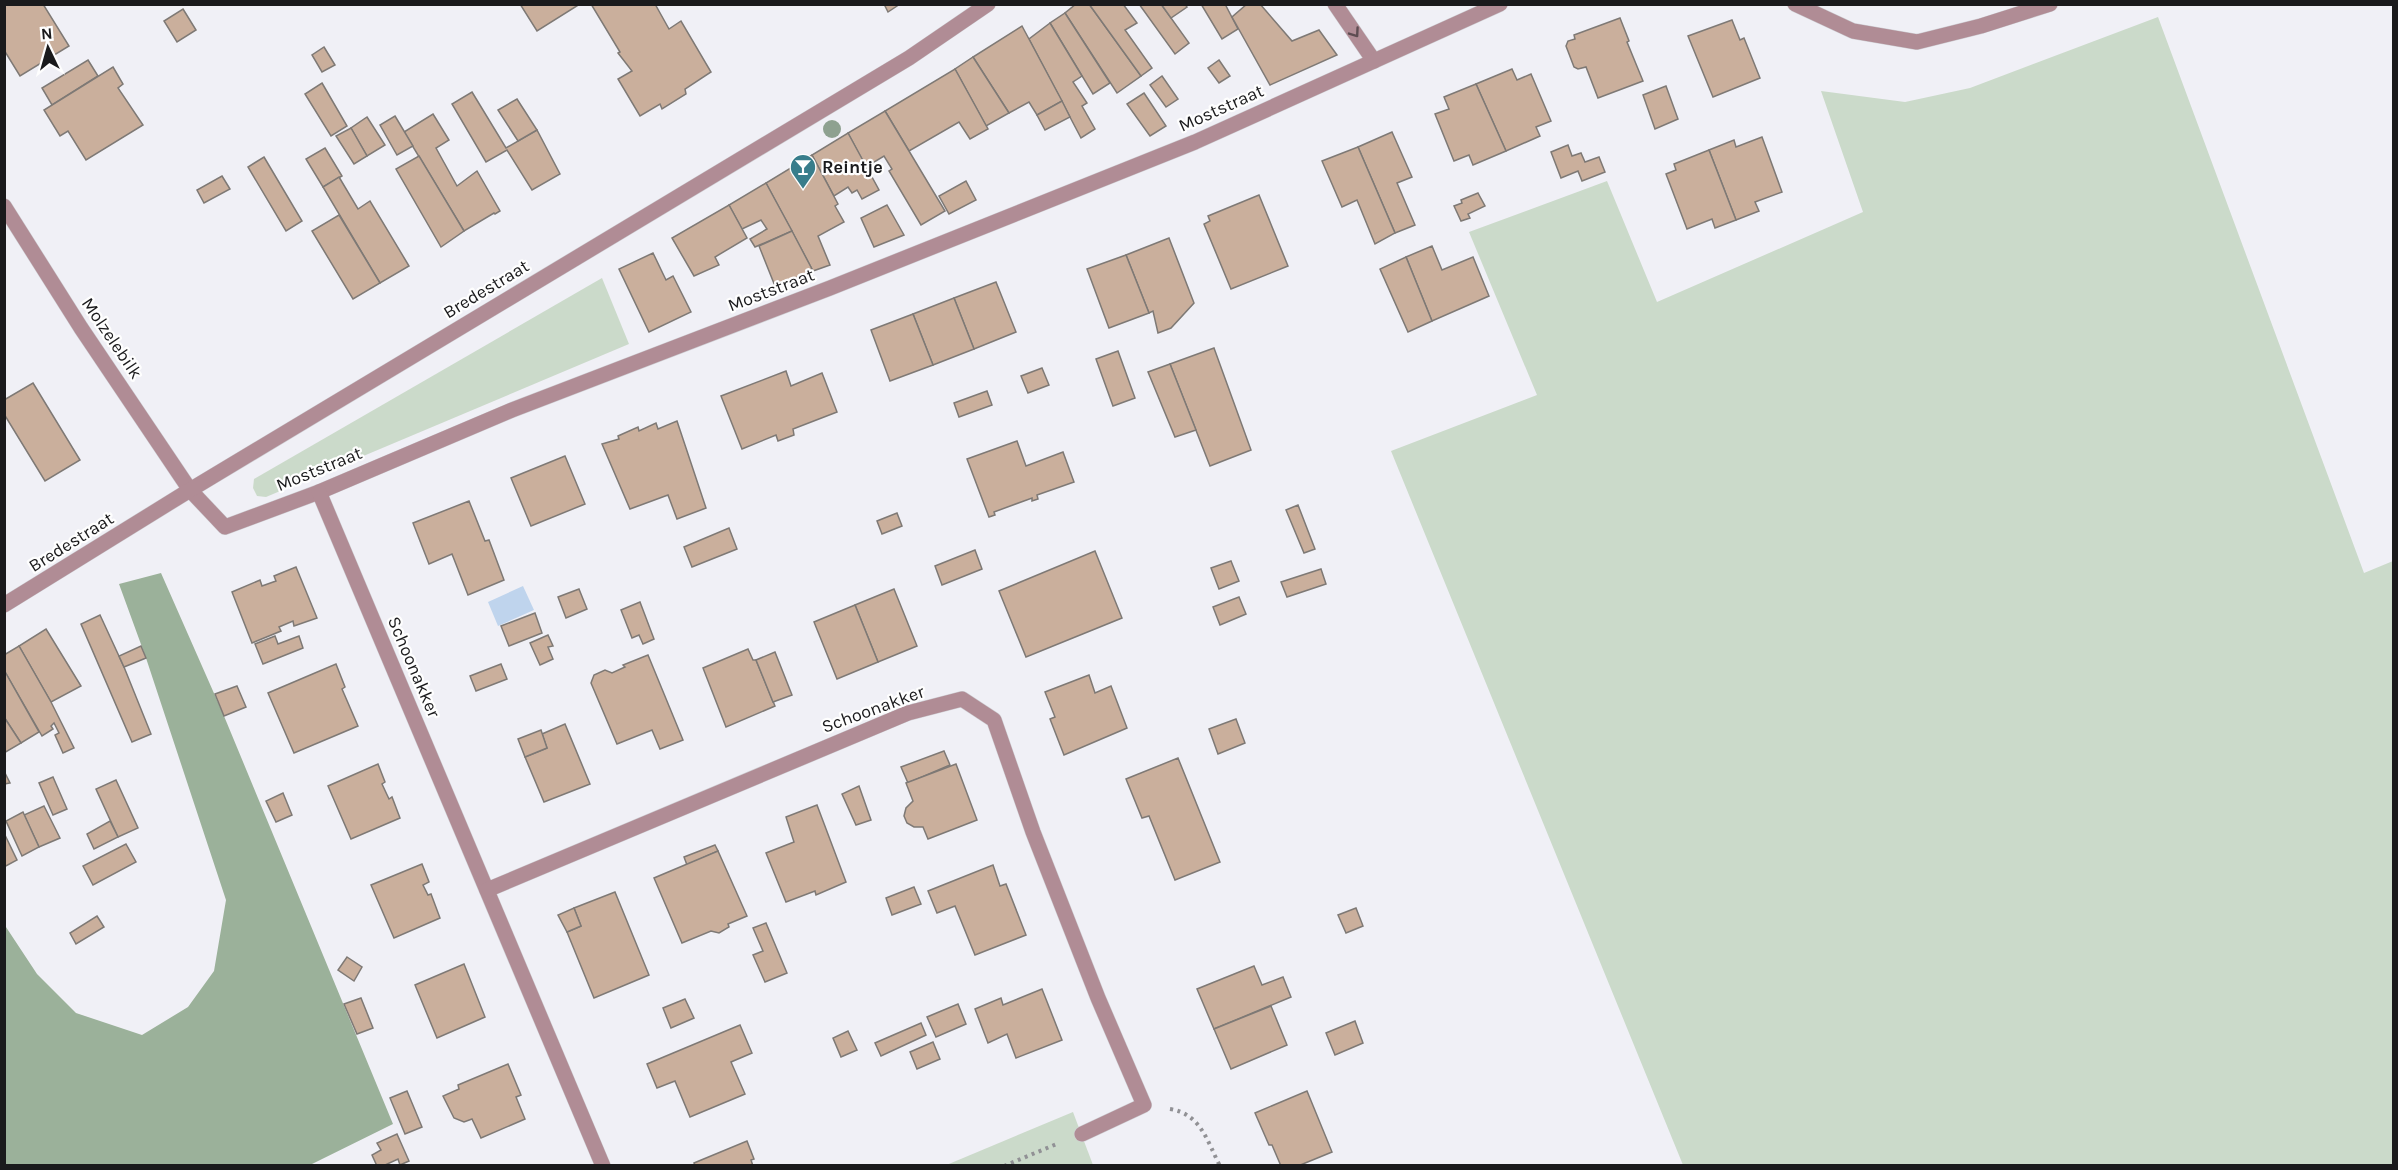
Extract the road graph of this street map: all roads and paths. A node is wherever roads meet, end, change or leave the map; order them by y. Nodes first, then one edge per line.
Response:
1 (988, 4) edge
2 (1335, 4) edge
3 (1500, 4) edge
4 (1795, 4) edge
5 (2050, 4) edge
6 (1374, 61) junction
7 (4, 206) edge
8 (190, 490) junction
9 (319, 492) junction
10 (4, 605) edge
11 (487, 890) junction
12 (1144, 1105) junction
13 (1082, 1134) joint
14 (603, 1166) edge
15 (1004, 1166) edge
16 (1220, 1166) edge

1 - 8 street, Bredestraat
2 -> 6 street
3 - 6 street, Moststraat
4 - 5 street
6 - 9 street, Moststraat
7 - 8 street, Molzelebilk
8 - 9 street, Moststraat
8 - 10 street, Bredestraat
9 - 11 street, Schoonakker
11 - 12 street, Schoonakker
11 - 14 street, Schoonakker
12 - 13 street
12 - 16 path
13 - 15 path

